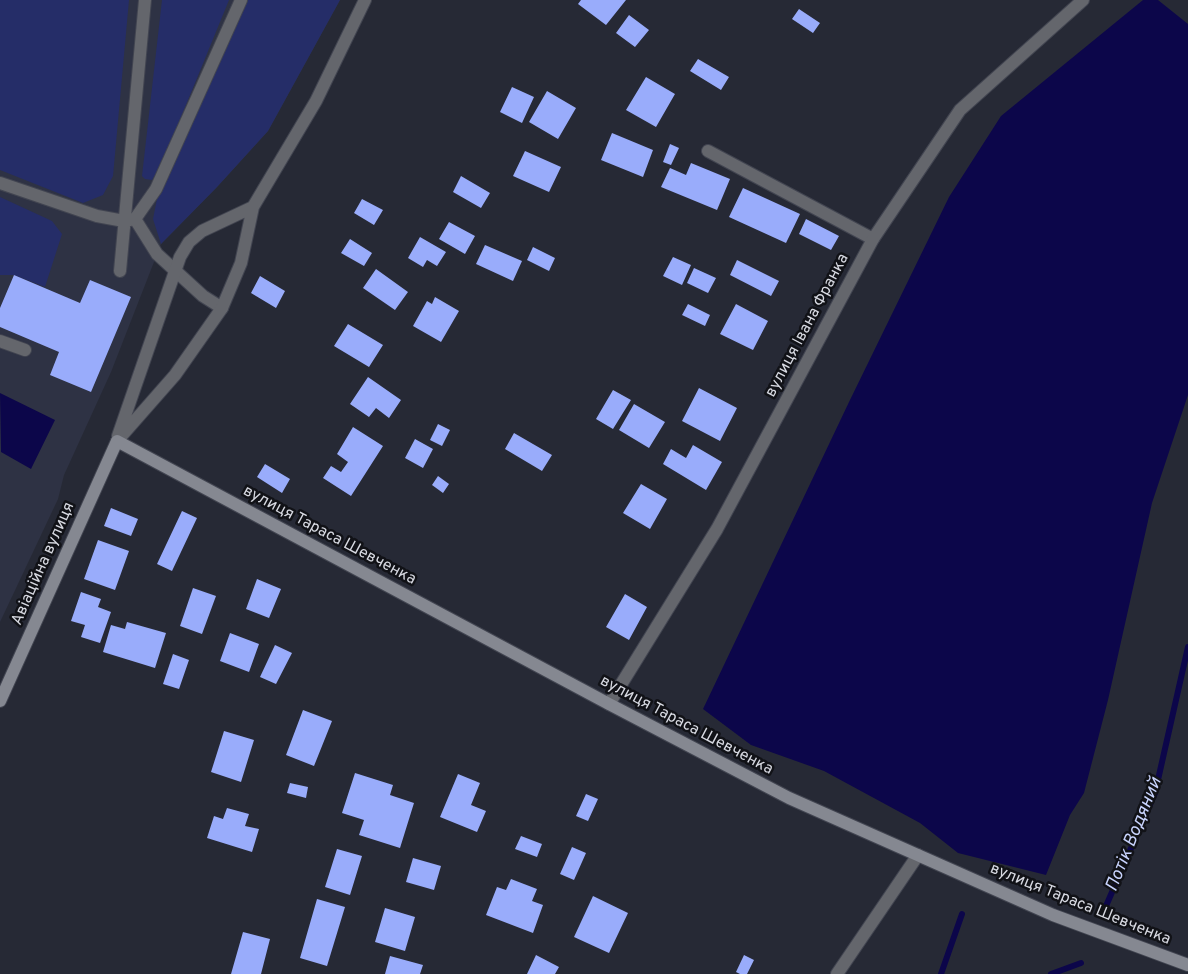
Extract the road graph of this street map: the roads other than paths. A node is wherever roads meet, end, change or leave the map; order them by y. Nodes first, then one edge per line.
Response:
1 (145, 0) edge
2 (241, 0) edge
3 (365, 0) edge
4 (1083, 0) edge
5 (708, 151) dead end
6 (0, 183) edge
7 (253, 207) junction
8 (130, 220) junction
9 (873, 239) junction
10 (174, 270) junction
11 (120, 271) dead end
12 (222, 308) junction
13 (0, 341) edge
14 (25, 350) dead end
15 (117, 441) junction
16 (0, 701) edge
17 (609, 704) junction
18 (918, 855) junction
19 (1188, 965) edge
20 (836, 974) edge

1 - 8 street
2 - 8 street
3 - 7 street
4 - 9 street, вулиця Івана Франка
5 - 9 street
6 - 8 street
7 - 10 street
7 - 12 street
8 - 10 street
8 - 11 street
9 - 17 street, вулиця Івана Франка
10 - 12 street
10 - 15 street
12 - 15 street
13 - 14 street
15 - 16 street, Авіаційна вулиця
15 - 17 street, вулиця Тараса Шевченка
17 - 18 street, вулиця Тараса Шевченка
18 - 19 street, вулиця Тараса Шевченка
18 - 20 street

